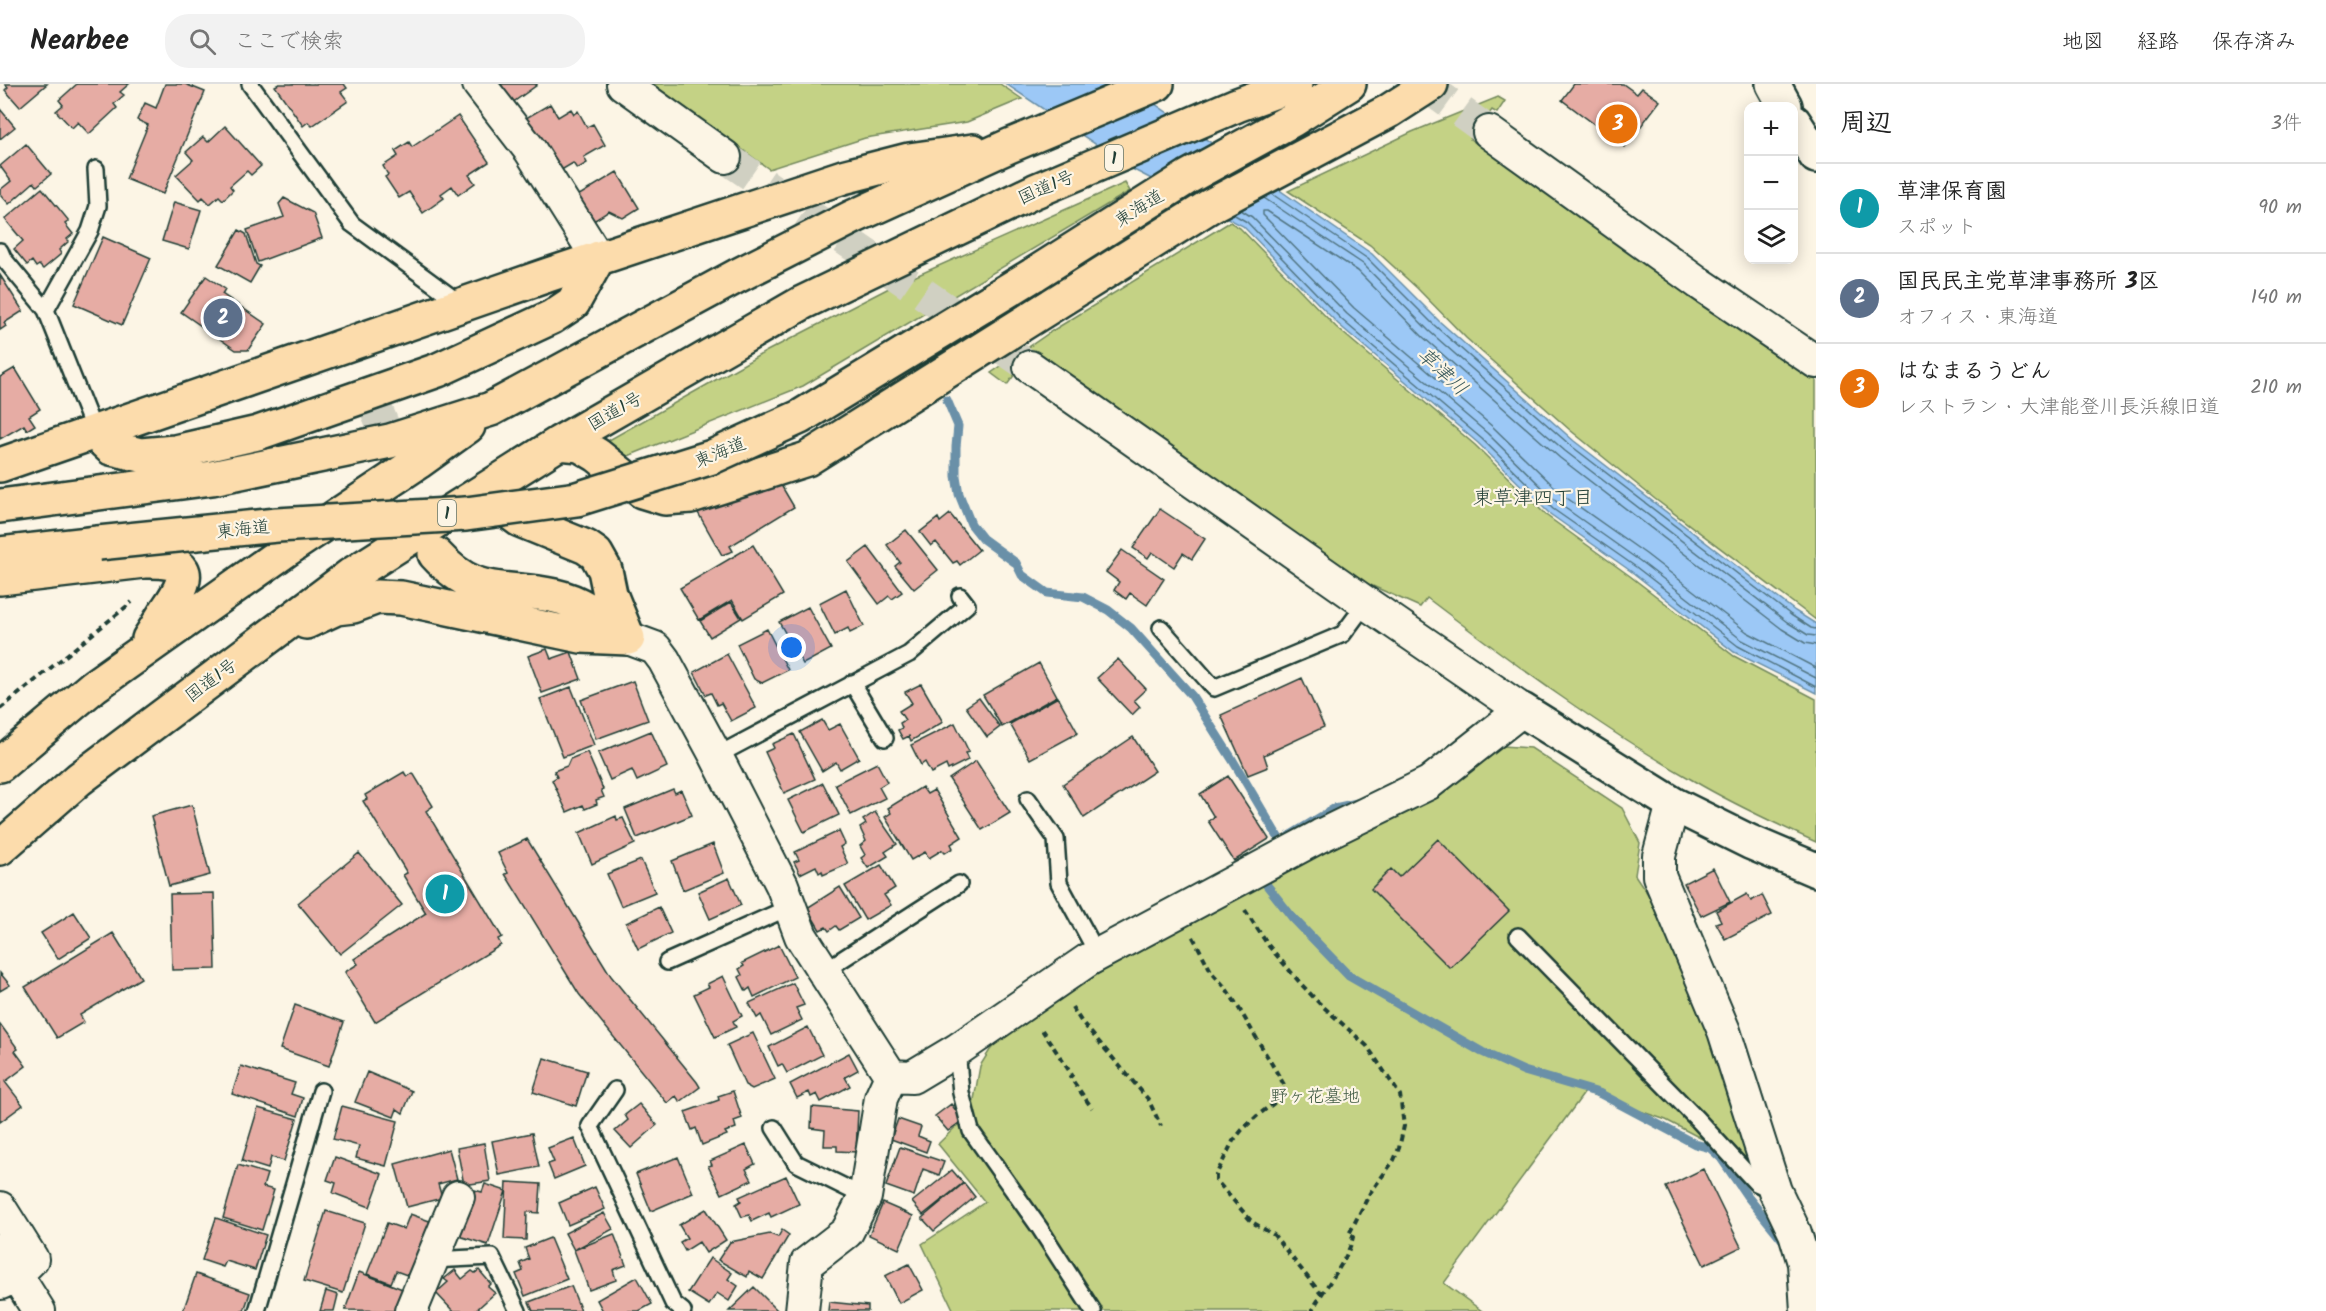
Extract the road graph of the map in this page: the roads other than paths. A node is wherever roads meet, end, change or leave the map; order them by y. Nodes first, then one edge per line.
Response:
1 (250, 84) edge
2 (479, 84) edge
3 (623, 84) edge
4 (1157, 84) edge
5 (1295, 84) edge
6 (1349, 84) edge
7 (1431, 84) edge
8 (1773, 84) edge
9 (1783, 102) edge
10 (1798, 128) edge
11 (1489, 132) tunnel mouth
12 (1009, 146) junction
13 (1816, 156) edge
14 (725, 157) tunnel mouth
15 (96, 169) dead end
16 (0, 251) edge
17 (598, 258) junction
18 (462, 305) junction
19 (46, 310) junction
20 (1816, 362) edge
21 (1030, 367) tunnel mouth
22 (491, 409) junction
23 (95, 433) junction
24 (559, 443) junction
25 (0, 465) edge
26 (494, 482) junction
27 (0, 506) edge
28 (0, 554) edge
29 (435, 554) tunnel mouth
30 (0, 578) edge
31 (960, 596) dead end
32 (1366, 603) junction
33 (1161, 628) dead end
34 (628, 638) junction
35 (263, 640) junction
36 (140, 654) junction
37 (852, 684) junction
38 (1522, 710) junction
39 (885, 738) dead end
40 (716, 756) junction
41 (0, 765) edge
42 (1028, 799) dead end
43 (1673, 804) junction
44 (0, 848) edge
45 (1816, 870) edge
46 (959, 884) dead end
47 (790, 907) junction
48 (1518, 936) dead end
49 (1098, 955) junction
50 (667, 962) dead end
51 (824, 971) junction
52 (957, 1050) junction
53 (891, 1076) junction
54 (615, 1090) dead end
55 (321, 1091) dead end
56 (774, 1128) dead end
57 (1774, 1191) junction
58 (458, 1197) dead end
59 (865, 1197) junction
60 (0, 1208) edge
61 (1805, 1234) edge
62 (432, 1260) junction
63 (5, 1269) edge
64 (39, 1311) edge
65 (257, 1311) edge
66 (411, 1311) edge
67 (518, 1311) edge
68 (683, 1311) edge
69 (802, 1311) edge
70 (1093, 1311) edge
71 (1807, 1311) edge

1 - 18 lane
2 - 17 street
3 - 14 street
4 - 12 highway
5 - 24 highway, 国道1号 / 1
6 - 28 highway, 東海道 / 1, bridge
7 - 24 highway
8 - 9 street
10 - 13 street
11 - 20 street
12 - 17 highway
12 - 22 highway
15 - 19 lane
16 - 19 lane
17 - 18 highway
17 - 23 highway
18 - 23 highway
19 - 23 lane
21 - 32 street
22 - 27 highway
22 - 36 highway
23 - 25 highway
24 - 26 highway, 国道1号 / 1
26 - 34 highway
26 - 35 highway, 国道1号 / 1
29 - 34 highway
30 - 36 highway
31 - 37 lane
32 - 33 lane
32 - 38 street
34 - 35 highway
34 - 40 street
35 - 44 highway, 国道1号 / 1
36 - 41 highway
37 - 39 lane
37 - 40 lane
38 - 43 street
38 - 49 street
40 - 47 street
42 - 49 lane
43 - 45 street
43 - 57 street
46 - 51 lane
47 - 50 lane
47 - 51 street
48 - 57 lane
49 - 52 street
51 - 53 street
52 - 53 street
52 - 70 lane
53 - 59 street
54 - 68 lane
55 - 65 lane
56 - 59 lane
57 - 61 street
58 - 62 street
59 - 69 street
60 - 63 street
61 - 71 street
62 - 66 street
62 - 67 lane
63 - 64 street

